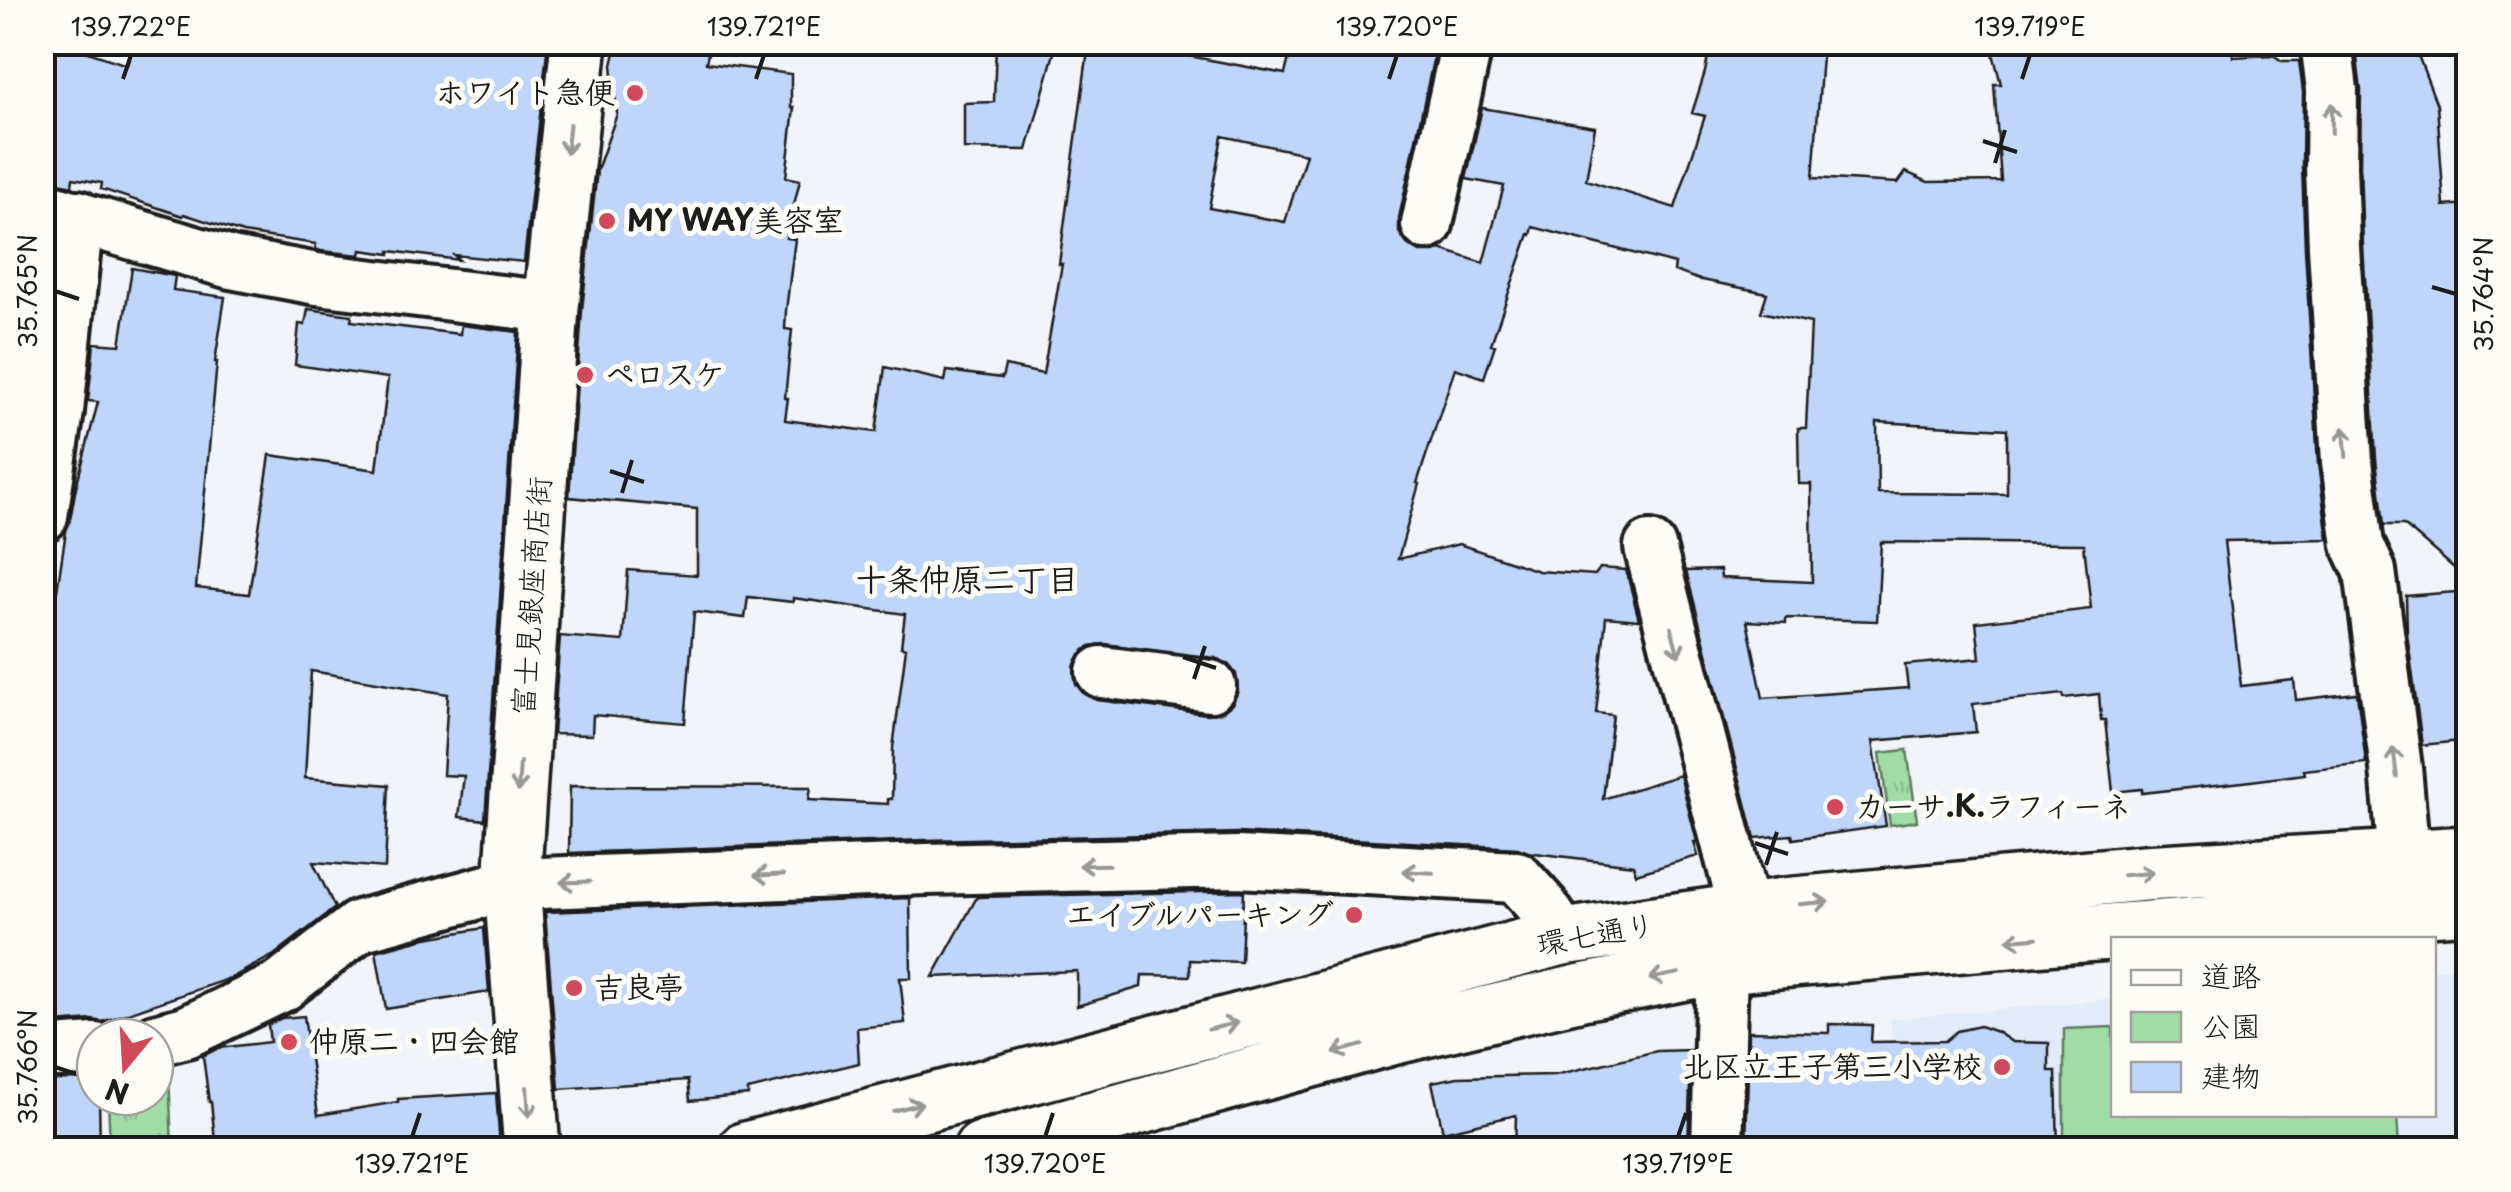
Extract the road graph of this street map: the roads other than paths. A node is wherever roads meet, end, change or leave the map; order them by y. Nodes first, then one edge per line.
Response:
1 (579, 42) edge
2 (1467, 42) edge
3 (2326, 42) edge
4 (60, 211) edge
5 (1427, 224) dead end
6 (551, 307) junction
7 (42, 516) edge
8 (1650, 548) dead end
9 (1102, 672) dead end
10 (1210, 686) dead end
11 (2468, 854) edge
12 (2404, 859) junction
13 (512, 884) junction
14 (2468, 905) edge
15 (1745, 912) junction
16 (1563, 937) junction
17 (1722, 966) junction
18 (175, 1035) edge
19 (75, 1051) edge
20 (42, 1053) edge
21 (532, 1150) edge
22 (746, 1150) edge
23 (982, 1150) edge
24 (1717, 1150) edge

1 -> 6 main road, 富士見銀座商店街
2 - 5 street
12 -> 3 street
4 - 6 street
4 - 7 street
6 -> 13 main road, 富士見銀座商店街
8 -> 15 street
9 - 10 street
11 - 12 main road, 環七通り
15 -> 12 main road, 環七通り
16 -> 13 street
13 - 18 street
13 -> 21 main road, 富士見銀座商店街
14 -> 17 main road, 環七通り
15 - 16 main road, 環七通り
22 -> 16 main road, 環七通り
17 -> 23 main road, 環七通り
17 - 24 street
19 - 20 street

